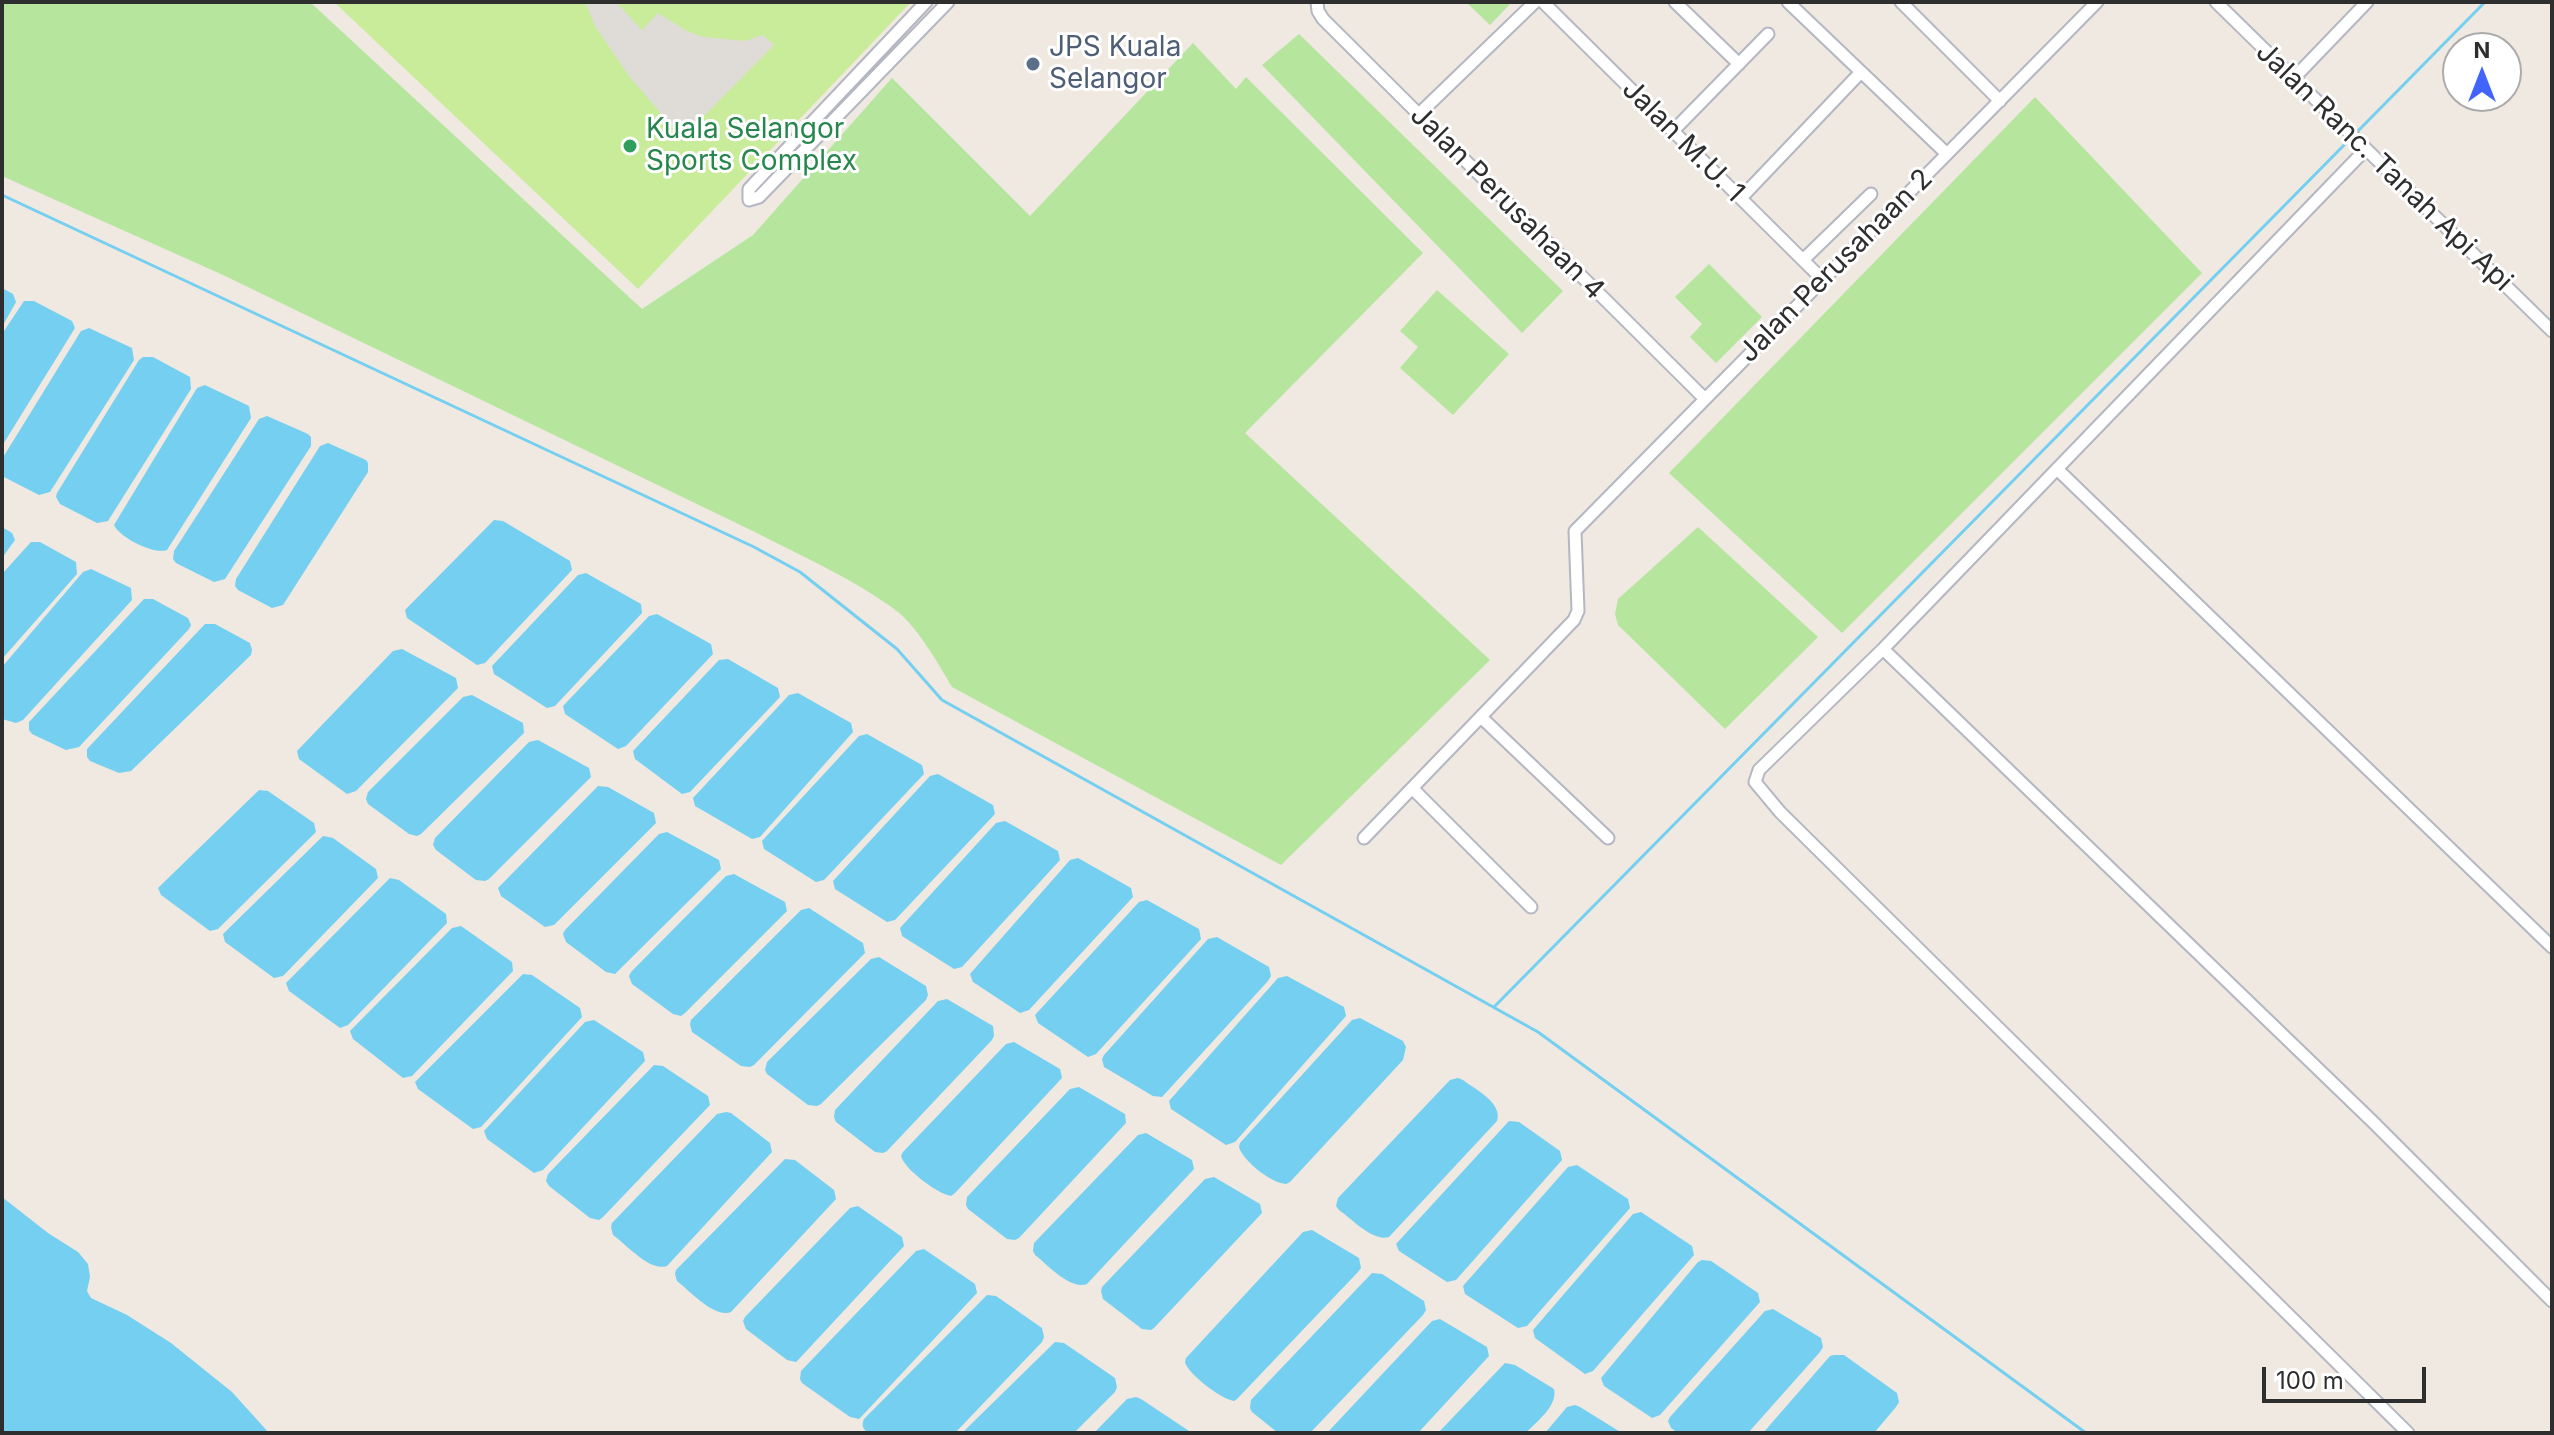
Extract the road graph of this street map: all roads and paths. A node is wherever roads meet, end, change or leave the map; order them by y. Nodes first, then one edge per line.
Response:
1 (926, 2) edge
2 (948, 2) edge
3 (1317, 2) edge
4 (1535, 2) edge
5 (1543, 2) edge
6 (1675, 2) edge
7 (1788, 2) edge
8 (1901, 2) edge
9 (2097, 2) edge
10 (2216, 2) edge
11 (2367, 2) edge
12 (1768, 34) dead end
13 (1739, 64) junction
14 (1861, 72) junction
15 (2294, 78) junction
16 (2000, 101) junction
17 (1419, 114) junction
18 (1673, 131) junction
19 (2362, 145) junction
20 (1947, 154) junction
21 (1871, 194) dead end
22 (1741, 198) junction
23 (1803, 260) junction
24 (1823, 280) junction
25 (2552, 331) edge
26 (1705, 399) junction
27 (2057, 469) junction
28 (1883, 649) junction
29 (1482, 718) junction
30 (1412, 788) junction
31 (1364, 838) dead end
32 (1608, 838) dead end
33 (1531, 907) dead end
34 (2552, 947) edge
35 (2552, 1301) edge
36 (2408, 1433) edge

1 - 2 street
3 - 17 street, Jalan Perusahaan 4
4 - 17 street
5 - 18 street, Jalan M.U. 1
6 - 13 street
7 - 14 street
8 - 16 street
9 - 16 street, Jalan Perusahaan 2
10 - 15 street, Jalan Ranc. Tanah Api Api
11 - 15 street
12 - 13 street
13 - 18 street
14 - 20 street
14 - 22 street
15 - 19 street, Jalan Ranc. Tanah Api Api
16 - 20 street, Jalan Perusahaan 2
17 - 26 street, Jalan Perusahaan 4
18 - 22 street, Jalan M.U. 1
19 - 25 street, Jalan Ranc. Tanah Api Api
19 - 27 street
20 - 24 street, Jalan Perusahaan 2
21 - 23 street
22 - 23 street, Jalan M.U. 1
23 - 24 street, Jalan M.U. 1
24 - 26 street, Jalan Perusahaan 2
26 - 29 street, Jalan Perusahaan 2
27 - 28 street
27 - 34 street
28 - 35 street
28 - 36 street
29 - 30 street
29 - 32 street
30 - 31 street
30 - 33 street

